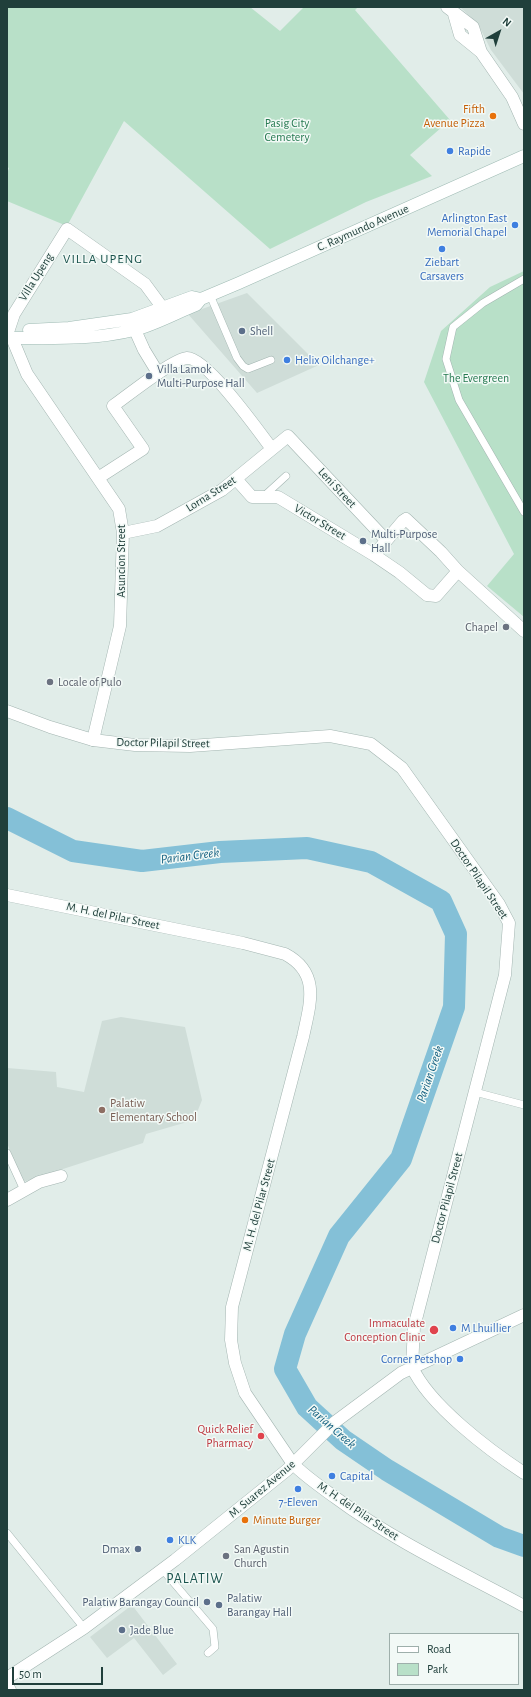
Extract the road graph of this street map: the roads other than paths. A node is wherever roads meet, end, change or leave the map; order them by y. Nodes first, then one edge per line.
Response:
1 (450, 11) edge
2 (481, 52) junction
3 (512, 97) junction
4 (524, 106) edge
5 (524, 124) edge
6 (524, 156) edge
7 (524, 279) edge
8 (206, 297) junction
9 (162, 307) junction
10 (135, 330) junction
11 (8, 334) edge
12 (271, 360) dead end
13 (158, 373) junction
14 (288, 436) joint
15 (272, 449) junction
16 (286, 476) dead end
17 (98, 478) junction
18 (236, 479) junction
19 (263, 498) junction
20 (524, 512) edge
21 (123, 533) junction
22 (386, 540) junction
23 (374, 555) junction
24 (458, 571) junction
25 (524, 631) edge
26 (7, 711) edge
27 (93, 740) junction
28 (7, 894) edge
29 (475, 1092) junction
30 (524, 1105) edge
31 (7, 1153) edge
32 (61, 1176) dead end
33 (24, 1190) junction
34 (7, 1200) edge
35 (524, 1316) edge
36 (412, 1367) junction
37 (293, 1464) junction
38 (524, 1473) edge
39 (7, 1533) edge
40 (162, 1570) junction
41 (524, 1606) edge
42 (84, 1628) junction
43 (208, 1653) dead end
44 (7, 1678) edge
45 (7, 1685) edge
46 (10, 1690) edge

1 - 2 street
1 - 2 street
2 - 3 street
3 - 4 street
3 - 5 street
6 - 8 street, C. Raymundo Avenue
7 - 20 lane
8 - 9 street, C. Raymundo Avenue
8 - 10 street, C. Raymundo Avenue
8 - 12 lane
9 - 11 street, C. Raymundo Avenue
9 - 11 street, Villa Upeng
10 - 11 street, C. Raymundo Avenue
10 - 13 street
11 - 17 street, Asuncion Street
13 - 15 street
13 - 17 street
14 - 15 street, Lorna Street
14 - 22 street, Leni Street
15 - 18 street, Lorna Street
16 - 19 lane
17 - 21 street, Asuncion Street
18 - 19 street, Victor Street
18 - 21 street, Lorna Street
19 - 23 street, Victor Street
21 - 27 street, Asuncion Street
22 - 23 street
22 - 24 street
23 - 24 street, Victor Street
24 - 25 street
26 - 27 street, Doctor Pilapil Street
27 - 29 street, Doctor Pilapil Street
28 - 37 street, M. H. del Pilar Street
29 - 30 lane
29 - 36 street, Doctor Pilapil Street
31 - 33 lane
32 - 33 street
33 - 34 street
35 - 36 street, M. Suarez Avenue
36 - 37 street, M. Suarez Avenue
36 - 38 street
37 - 40 street, M. Suarez Avenue
37 - 41 street, M. H. del Pilar Street
39 - 42 lane
40 - 42 street, M. Suarez Avenue
40 - 43 lane
42 - 44 street, M. Suarez Avenue
45 - 46 street

